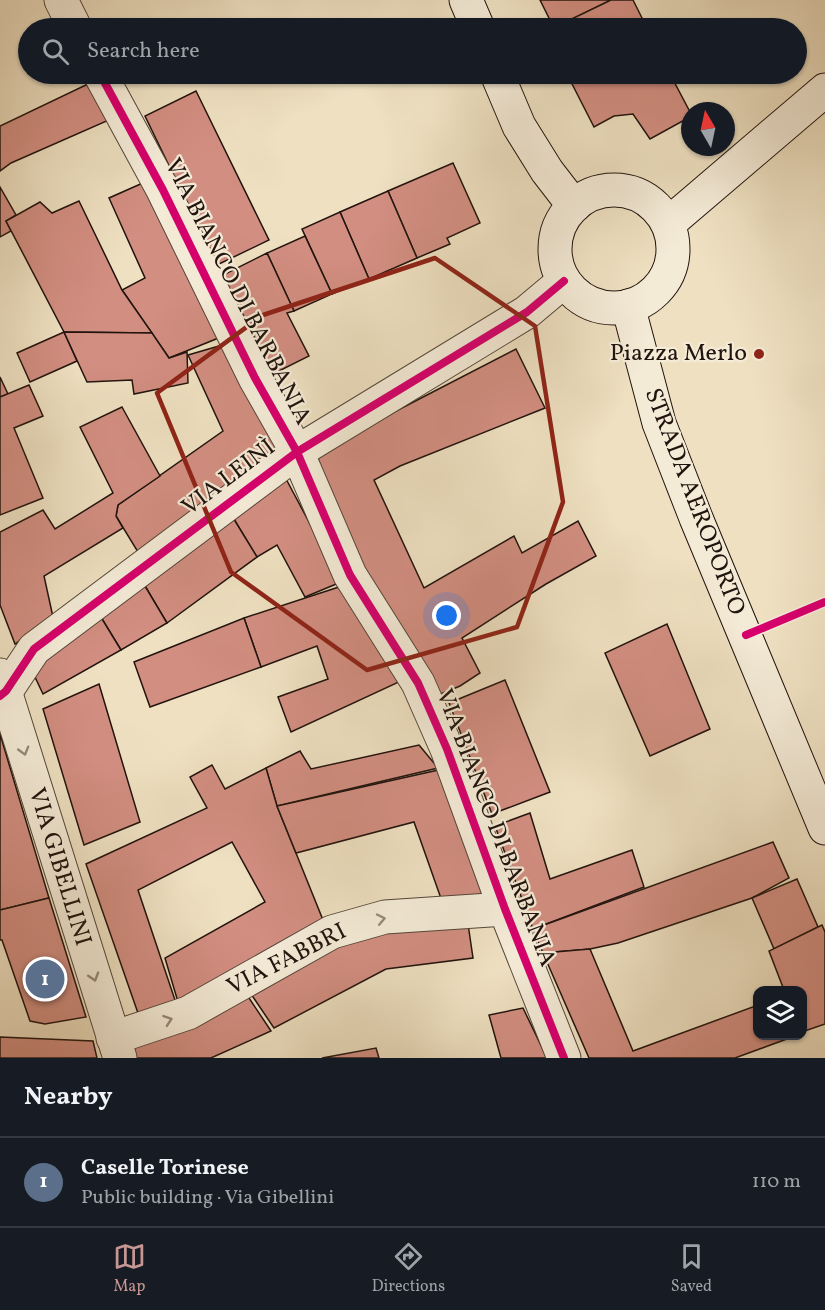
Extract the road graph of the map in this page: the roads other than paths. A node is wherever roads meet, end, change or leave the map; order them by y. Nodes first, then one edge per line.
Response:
1 (61, 0) edge
2 (466, 0) edge
3 (70, 18) edge
4 (474, 18) edge
5 (105, 84) edge
6 (501, 84) edge
7 (825, 90) edge
8 (574, 206) junction
9 (668, 224) junction
10 (564, 280) junction
11 (628, 306) junction
12 (297, 452) junction
13 (2, 687) edge
14 (825, 828) edge
15 (505, 909) junction
16 (116, 1048) edge
17 (564, 1058) edge

1 - 3 street
2 - 4 street
5 - 12 street, VIA BIANCO DI BARBANIA
6 - 8 street
7 - 9 street
8 - 9 street
8 - 10 street
9 - 11 street
10 - 11 street
10 - 12 street, VIA LEINÌ
11 - 14 street, STRADA AEROPORTO
12 - 13 street, VIA LEINÌ
12 - 15 street, VIA BIANCO DI BARBANIA
13 -> 16 street, VIA GIBELLINI
16 -> 15 street, VIA FABBRI
15 - 17 street, VIA BIANCO DI BARBANIA

